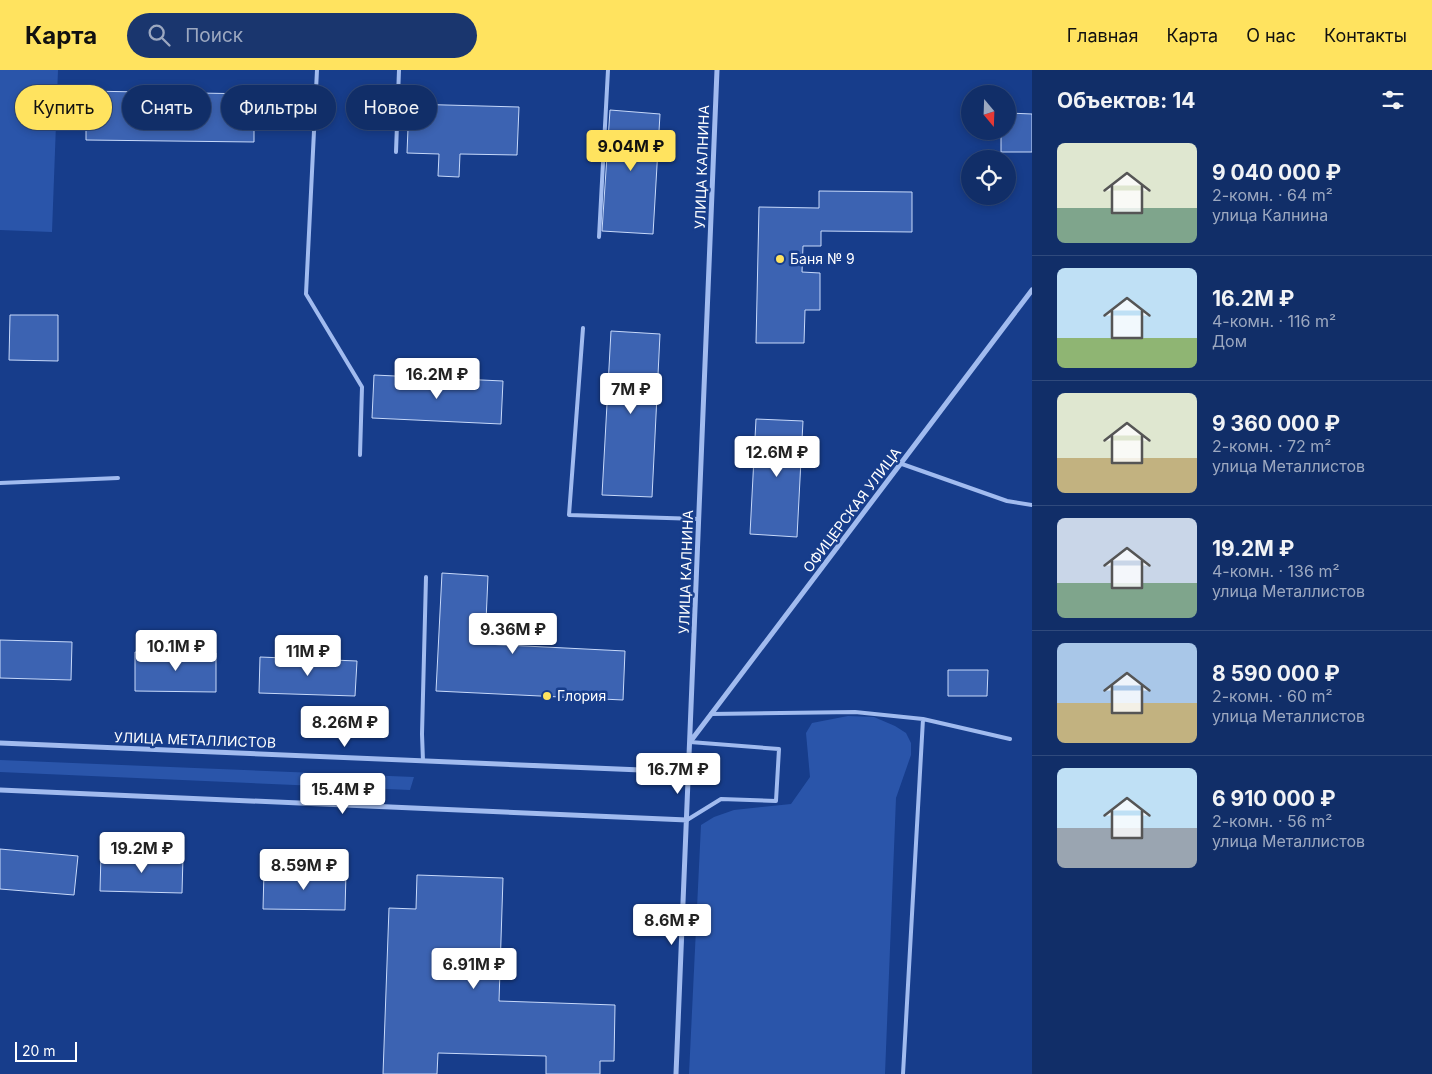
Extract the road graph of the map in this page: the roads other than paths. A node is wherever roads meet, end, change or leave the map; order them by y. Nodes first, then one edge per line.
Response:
1 (317, 70) edge
2 (399, 70) edge
3 (608, 70) edge
4 (717, 70) edge
5 (396, 152) dead end
6 (599, 236) dead end
7 (1032, 290) edge
8 (583, 328) dead end
9 (360, 455) dead end
10 (902, 464) junction
11 (118, 478) dead end
12 (0, 483) edge
13 (1032, 505) edge
14 (699, 519) junction
15 (426, 577) dead end
16 (711, 714) junction
17 (923, 719) junction
18 (1010, 739) dead end
19 (690, 742) junction
20 (0, 743) edge
21 (423, 761) junction
22 (689, 772) junction
23 (0, 790) edge
24 (687, 820) junction
25 (676, 1074) edge
26 (903, 1074) edge

1 - 9 lane
2 - 5 lane
3 - 6 lane
4 - 14 street, УЛИЦА КАЛНИНА
7 - 10 street, ОФИЦЕРСКАЯ УЛИЦА
8 - 14 lane
10 - 13 lane
10 - 16 street, ОФИЦЕРСКАЯ УЛИЦА
11 - 12 lane
14 - 19 street, УЛИЦА КАЛНИНА
15 - 21 lane
16 - 17 lane
16 - 19 street, ОФИЦЕРСКАЯ УЛИЦА
17 - 18 lane
17 - 26 lane
19 - 22 street, УЛИЦА КАЛНИНА
19 - 24 lane
20 - 21 street, УЛИЦА МЕТАЛЛИСТОВ
21 - 22 street, УЛИЦА МЕТАЛЛИСТОВ
22 - 24 street, УЛИЦА КАЛНИНА
23 - 24 street
24 - 25 street, УЛИЦА КАЛНИНА

